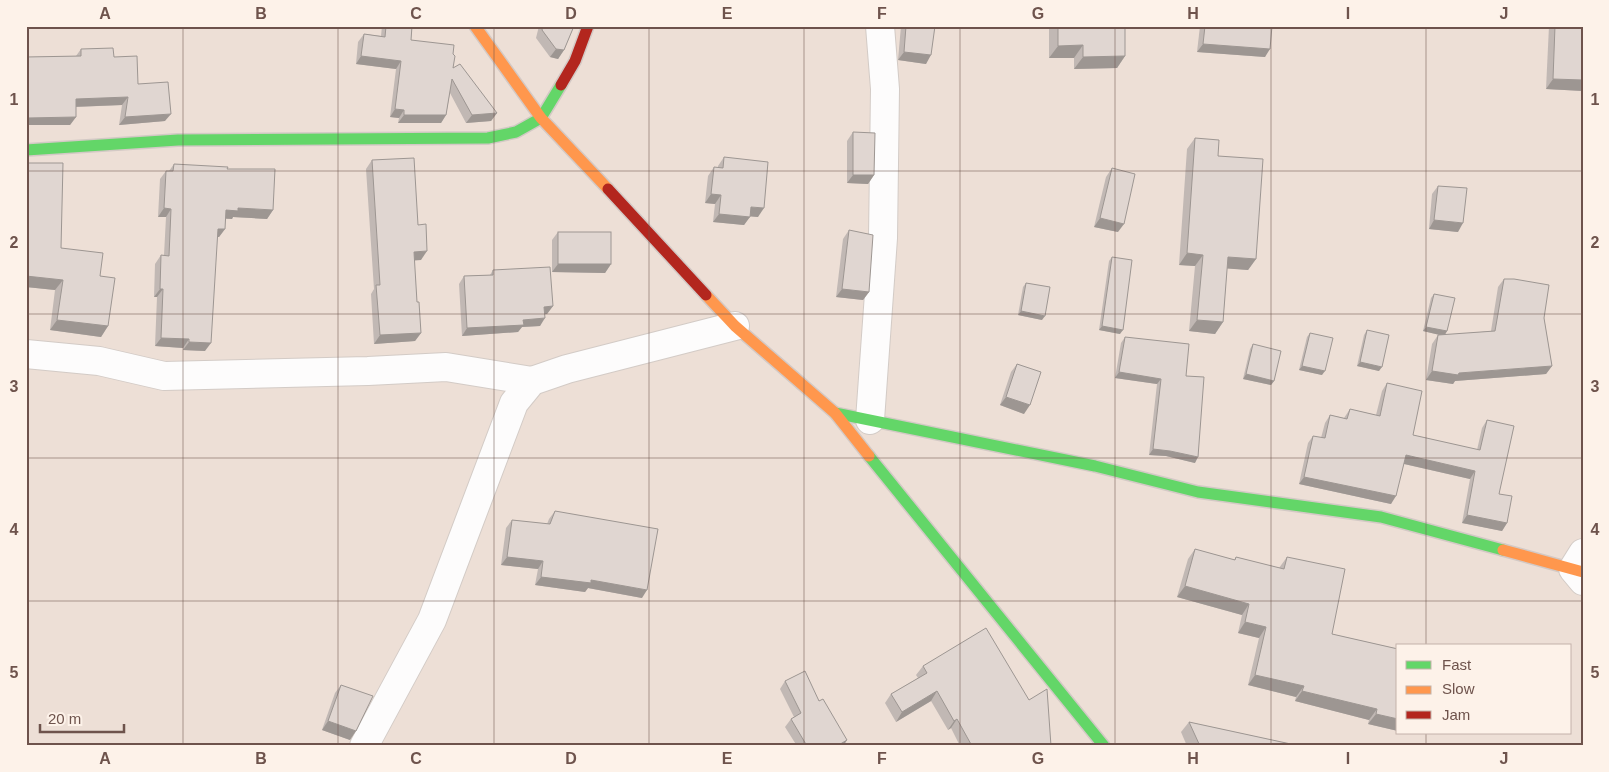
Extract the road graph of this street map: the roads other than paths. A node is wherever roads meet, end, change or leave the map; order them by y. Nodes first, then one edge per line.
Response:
1 (475, 26) edge
2 (588, 26) edge
3 (880, 26) edge
4 (541, 118) junction
5 (26, 150) edge
6 (735, 326) junction
7 (26, 354) edge
8 (532, 381) junction
9 (835, 414) junction
10 (870, 420) junction
11 (1580, 569) edge
12 (364, 746) edge
13 (1104, 746) edge

1 - 4 street
2 - 4 street
3 - 10 street
4 - 5 street
4 - 6 street
6 - 8 street
6 - 9 street
7 - 8 street
8 - 12 street
9 - 10 street
9 - 13 street
10 - 11 street

